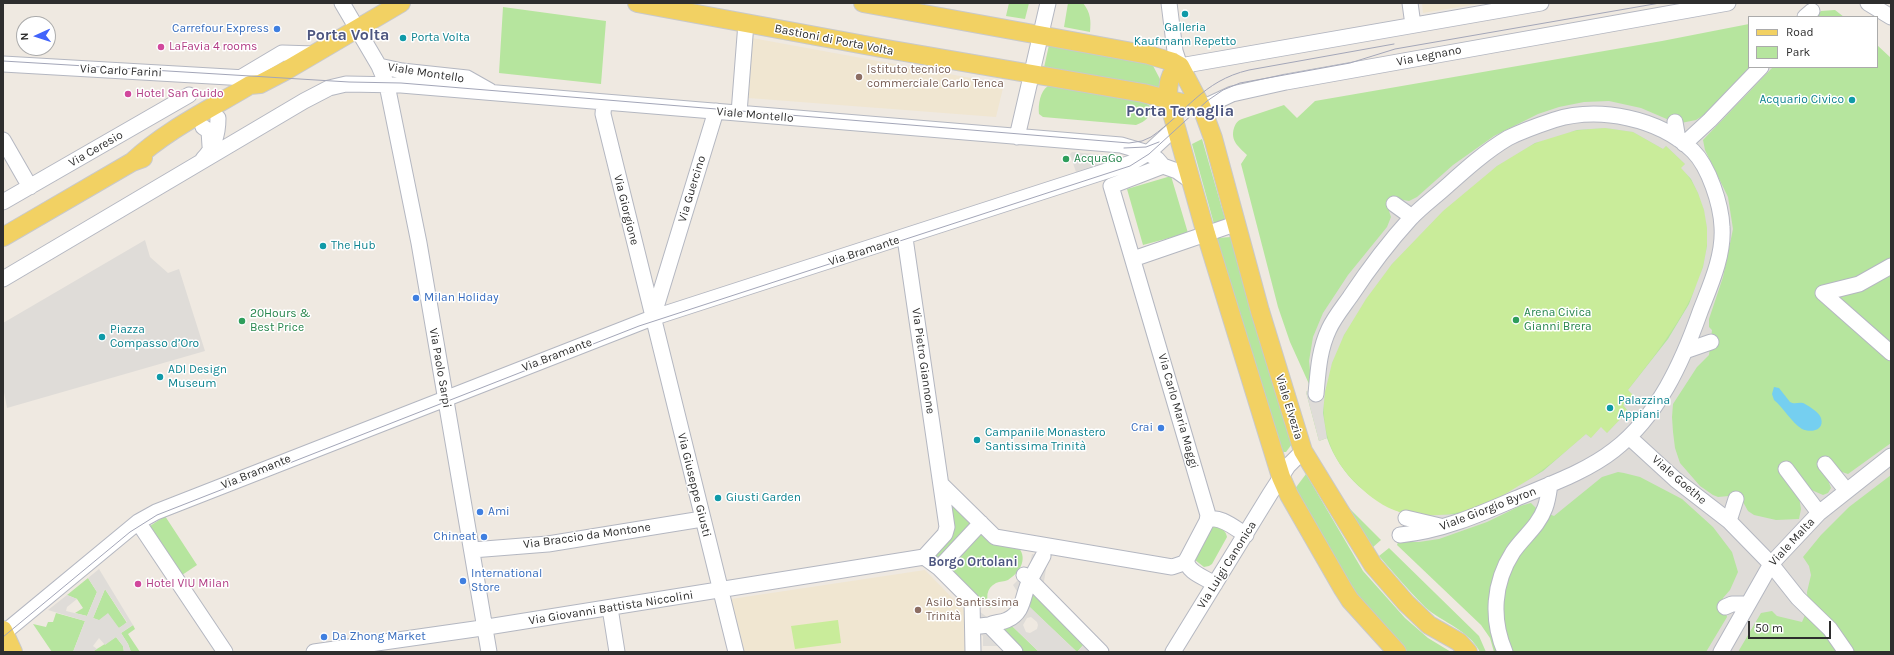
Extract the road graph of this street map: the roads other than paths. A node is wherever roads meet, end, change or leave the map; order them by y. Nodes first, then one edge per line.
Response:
1 (342, 3) edge
2 (402, 3) edge
3 (637, 3) edge
4 (863, 3) edge
5 (1048, 3) edge
6 (1169, 3) edge
7 (1410, 3) edge
8 (1541, 3) edge
9 (1728, 3) edge
10 (1868, 3) edge
11 (1888, 3) edge
12 (1891, 8) edge
13 (1891, 17) edge
14 (746, 23) junction
15 (1414, 25) junction
16 (357, 29) junction
17 (1040, 36) junction
18 (315, 54) junction
19 (3, 64) edge
20 (379, 66) junction
21 (1180, 66) junction
22 (1760, 68) edge
23 (1031, 74) junction
24 (190, 75) junction
25 (240, 78) junction
26 (264, 82) junction
27 (387, 85) junction
28 (494, 94) junction
29 (189, 95) junction
30 (1168, 99) junction
31 (604, 102) junction
32 (1202, 108) junction
33 (716, 111) junction
34 (739, 113) junction
35 (203, 120) junction
36 (1675, 122) dead end
37 (1176, 127) junction
38 (1017, 137) junction
39 (3, 140) edge
40 (1691, 148) junction
41 (1148, 153) junction
42 (211, 154) junction
43 (1163, 166) junction
44 (1191, 181) junction
45 (30, 187) junction
46 (1715, 192) junction
47 (1729, 201) dead end
48 (3, 202) edge
49 (1394, 204) dead end
50 (1412, 217) junction
51 (1235, 224) junction
52 (1722, 229) junction
53 (1206, 234) junction
54 (3, 237) edge
55 (905, 238) junction
56 (1730, 246) dead end
57 (1133, 258) junction
58 (668, 266) junction
59 (1891, 266) edge
60 (641, 268) junction
61 (7, 273) edge
62 (652, 318) junction
63 (1710, 342) dead end
64 (1685, 351) junction
65 (1891, 354) edge
66 (1316, 394) dead end
67 (445, 398) junction
68 (1629, 437) junction
69 (1302, 451) junction
70 (1891, 456) edge
71 (1825, 464) dead end
72 (1786, 469) dead end
73 (1281, 477) junction
74 (941, 484) junction
75 (1550, 484) junction
76 (1846, 490) junction
77 (1736, 500) dead end
78 (1819, 513) junction
79 (1406, 518) dead end
80 (702, 519) junction
81 (1207, 521) junction
82 (1729, 521) junction
83 (138, 522) junction
84 (981, 524) junction
85 (1443, 526) junction
86 (1246, 535) junction
87 (1400, 535) dead end
88 (472, 550) junction
89 (1043, 556) dead end
90 (924, 557) junction
91 (1187, 559) junction
92 (1771, 564) junction
93 (939, 568) junction
94 (1027, 578) junction
95 (1215, 584) junction
96 (720, 590) junction
97 (1747, 604) junction
98 (1725, 607) dead end
99 (610, 608) junction
100 (485, 627) junction
101 (4, 631) edge
102 (1499, 647) edge
103 (1091, 649) edge
104 (13, 652) edge
105 (226, 652) edge
106 (314, 652) edge
107 (489, 652) edge
108 (617, 652) edge
109 (736, 652) edge
110 (974, 652) edge
111 (1015, 652) edge
112 (1173, 652) edge
113 (1396, 652) edge
114 (1468, 652) edge
115 (1721, 652) edge
116 (1846, 652) edge

1 - 16 street, Via Paolo Sarpi
2 - 16 main road
3 - 14 main road, Bastioni di Porta Volta
4 - 17 main road
5 - 17 street
6 - 21 street
7 - 15 street
8 - 15 street
9 - 32 street, Via Legnano
10 - 13 street
11 - 12 street
14 - 23 main road, Bastioni di Porta Volta
14 - 34 street
15 - 21 street
16 - 18 main road
16 - 20 street, Via Paolo Sarpi
17 - 21 main road
17 - 23 street
18 - 25 street
18 - 26 main road
19 - 24 street, Via Carlo Farini
20 - 27 street, Via Paolo Sarpi
20 - 28 street, Viale Montello
21 - 30 main road
21 - 32 main road, Viale Elvezia
22 - 40 street
23 - 30 main road, Bastioni di Porta Volta
23 - 38 street
24 - 25 street, Via Carlo Farini
24 - 29 street
25 - 26 street, Via Carlo Farini
26 - 35 main road
27 - 28 street, Viale Montello
27 - 42 street, Viale Montello
27 - 67 street, Via Paolo Sarpi
28 - 31 street, Viale Montello
29 - 35 street
29 - 45 street, Via Ceresio
30 - 32 main road, Bastioni di Porta Volta
30 - 37 main road
31 - 33 street, Viale Montello
31 - 60 street, Via Giorgione
32 - 37 main road, Via Legnano
32 - 51 main road, Viale Elvezia
33 - 34 street, Viale Montello
33 - 58 street, Via Guercino
34 - 38 street, Viale Montello
35 - 42 street
35 - 54 main road
36 - 40 street
37 - 41 street, Via Legnano
37 - 44 main road
38 - 41 street, Viale Montello
39 - 45 street
40 - 46 street
40 - 50 street
41 - 43 street
41 - 55 street, Via Bramante
42 - 61 street
43 - 44 street
43 - 57 street, Via Carlo Maria Maggi
44 - 53 main road
45 - 48 street, Via Ceresio
46 - 47 street
46 - 52 street
49 - 50 street
50 - 66 street
51 - 53 street
51 - 69 main road, Viale Elvezia
52 - 56 street
52 - 64 street, Viale Giorgio Byron
53 - 57 street
53 - 73 main road
55 - 62 street, Via Bramante
55 - 74 street, Via Pietro Giannone
57 - 81 street, Via Carlo Maria Maggi
58 - 60 street
58 - 62 street, Via Guercino
59 - 65 street
60 - 62 street, Via Giorgione
62 - 67 street, Via Bramante
62 - 80 street, Via Giuseppe Giusti
63 - 64 street
64 - 68 street, Viale Giorgio Byron
67 - 83 street, Via Bramante
67 - 88 street, Via Paolo Sarpi
68 - 75 street, Viale Giorgio Byron
68 - 82 street, Viale Goethe
69 - 73 street, Via Luigi Canonica
69 - 114 main road, Viale Elvezia
70 - 76 street, Viale Malta
71 - 76 street
72 - 78 street
73 - 86 street, Via Luigi Canonica
73 - 113 main road
74 - 84 street
74 - 90 street, Via Pietro Giannone
75 - 85 street, Viale Giorgio Byron
75 - 102 street, Viale Giorgio Byron
76 - 78 street, Viale Malta
77 - 82 street
78 - 92 street, Viale Malta
79 - 85 street
80 - 88 street, Via Braccio da Montone
80 - 96 street, Via Giuseppe Giusti
81 - 86 street
81 - 91 street
82 - 92 street, Viale Goethe
83 - 101 street, Via Bramante
83 - 105 street
84 - 91 street
84 - 93 street
85 - 87 street, Viale Giorgio Byron
86 - 95 street, Via Luigi Canonica
88 - 100 street, Via Paolo Sarpi
89 - 94 street
90 - 93 street
90 - 96 street, Via Giovanni Battista Niccolini
91 - 95 street
92 - 97 street, Viale Malta
92 - 116 street, Viale Goethe
93 - 110 street
94 - 103 street
94 - 111 street
95 - 112 street, Via Luigi Canonica
96 - 99 street, Via Giovanni Battista Niccolini
96 - 109 street, Via Giuseppe Giusti
97 - 98 street
97 - 115 street, Viale Malta
99 - 100 street, Via Giovanni Battista Niccolini
99 - 108 street
100 - 106 street, Via Giovanni Battista Niccolini
100 - 107 street, Via Paolo Sarpi
101 - 104 main road

